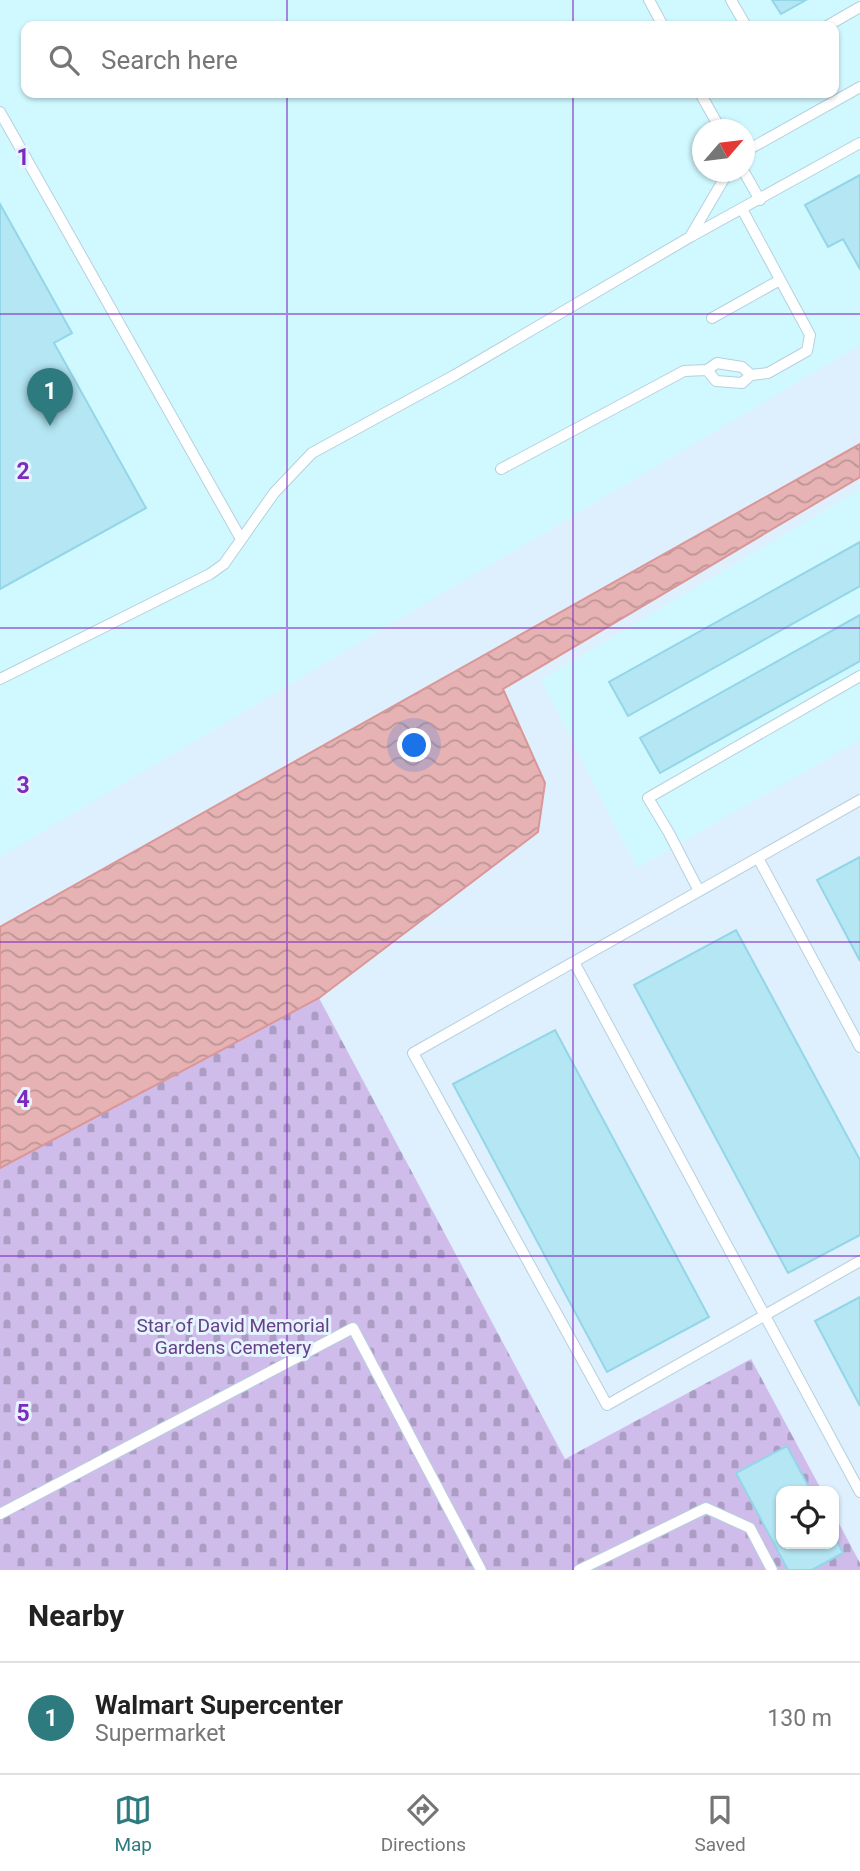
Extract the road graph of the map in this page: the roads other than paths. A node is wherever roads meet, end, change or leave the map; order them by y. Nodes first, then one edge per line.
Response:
1 (649, 0) edge
2 (731, 0) edge
3 (860, 8) edge
4 (660, 21) edge
5 (743, 21) edge
6 (836, 21) edge
7 (860, 87) edge
8 (703, 98) edge
9 (0, 112) edge
10 (715, 119) edge
11 (860, 143) edge
12 (755, 146) edge
13 (722, 182) edge
14 (750, 182) edge
15 (760, 200) junction
16 (742, 209) junction
17 (690, 237) junction
18 (780, 280) junction
19 (712, 318) dead end
20 (707, 370) junction
21 (751, 375) junction
22 (501, 469) dead end
23 (241, 539) junction
24 (860, 677) edge
25 (0, 679) edge
26 (860, 800) edge
27 (758, 858) junction
28 (699, 891) junction
29 (574, 962) junction
30 (860, 1047) edge
31 (860, 1261) edge
32 (764, 1315) junction
33 (860, 1492) edge
34 (0, 1514) edge
35 (481, 1570) edge
36 (579, 1570) edge
37 (772, 1570) edge

1 - 4 lane
2 - 5 lane
3 - 6 lane
7 - 12 lane
8 - 10 lane
9 - 23 lane
11 - 15 lane
13 - 17 lane
14 - 15 lane
15 - 16 lane
16 - 17 lane
16 - 18 lane
17 - 23 lane
18 - 19 lane
18 - 21 lane
20 - 21 lane
20 - 21 lane
20 - 22 lane
23 - 25 lane
24 - 28 lane
26 - 27 lane
27 - 28 lane
27 - 30 lane
28 - 29 lane
29 - 32 lane
29 - 32 lane
31 - 32 lane
32 - 33 lane
34 - 35 lane
36 - 37 lane

